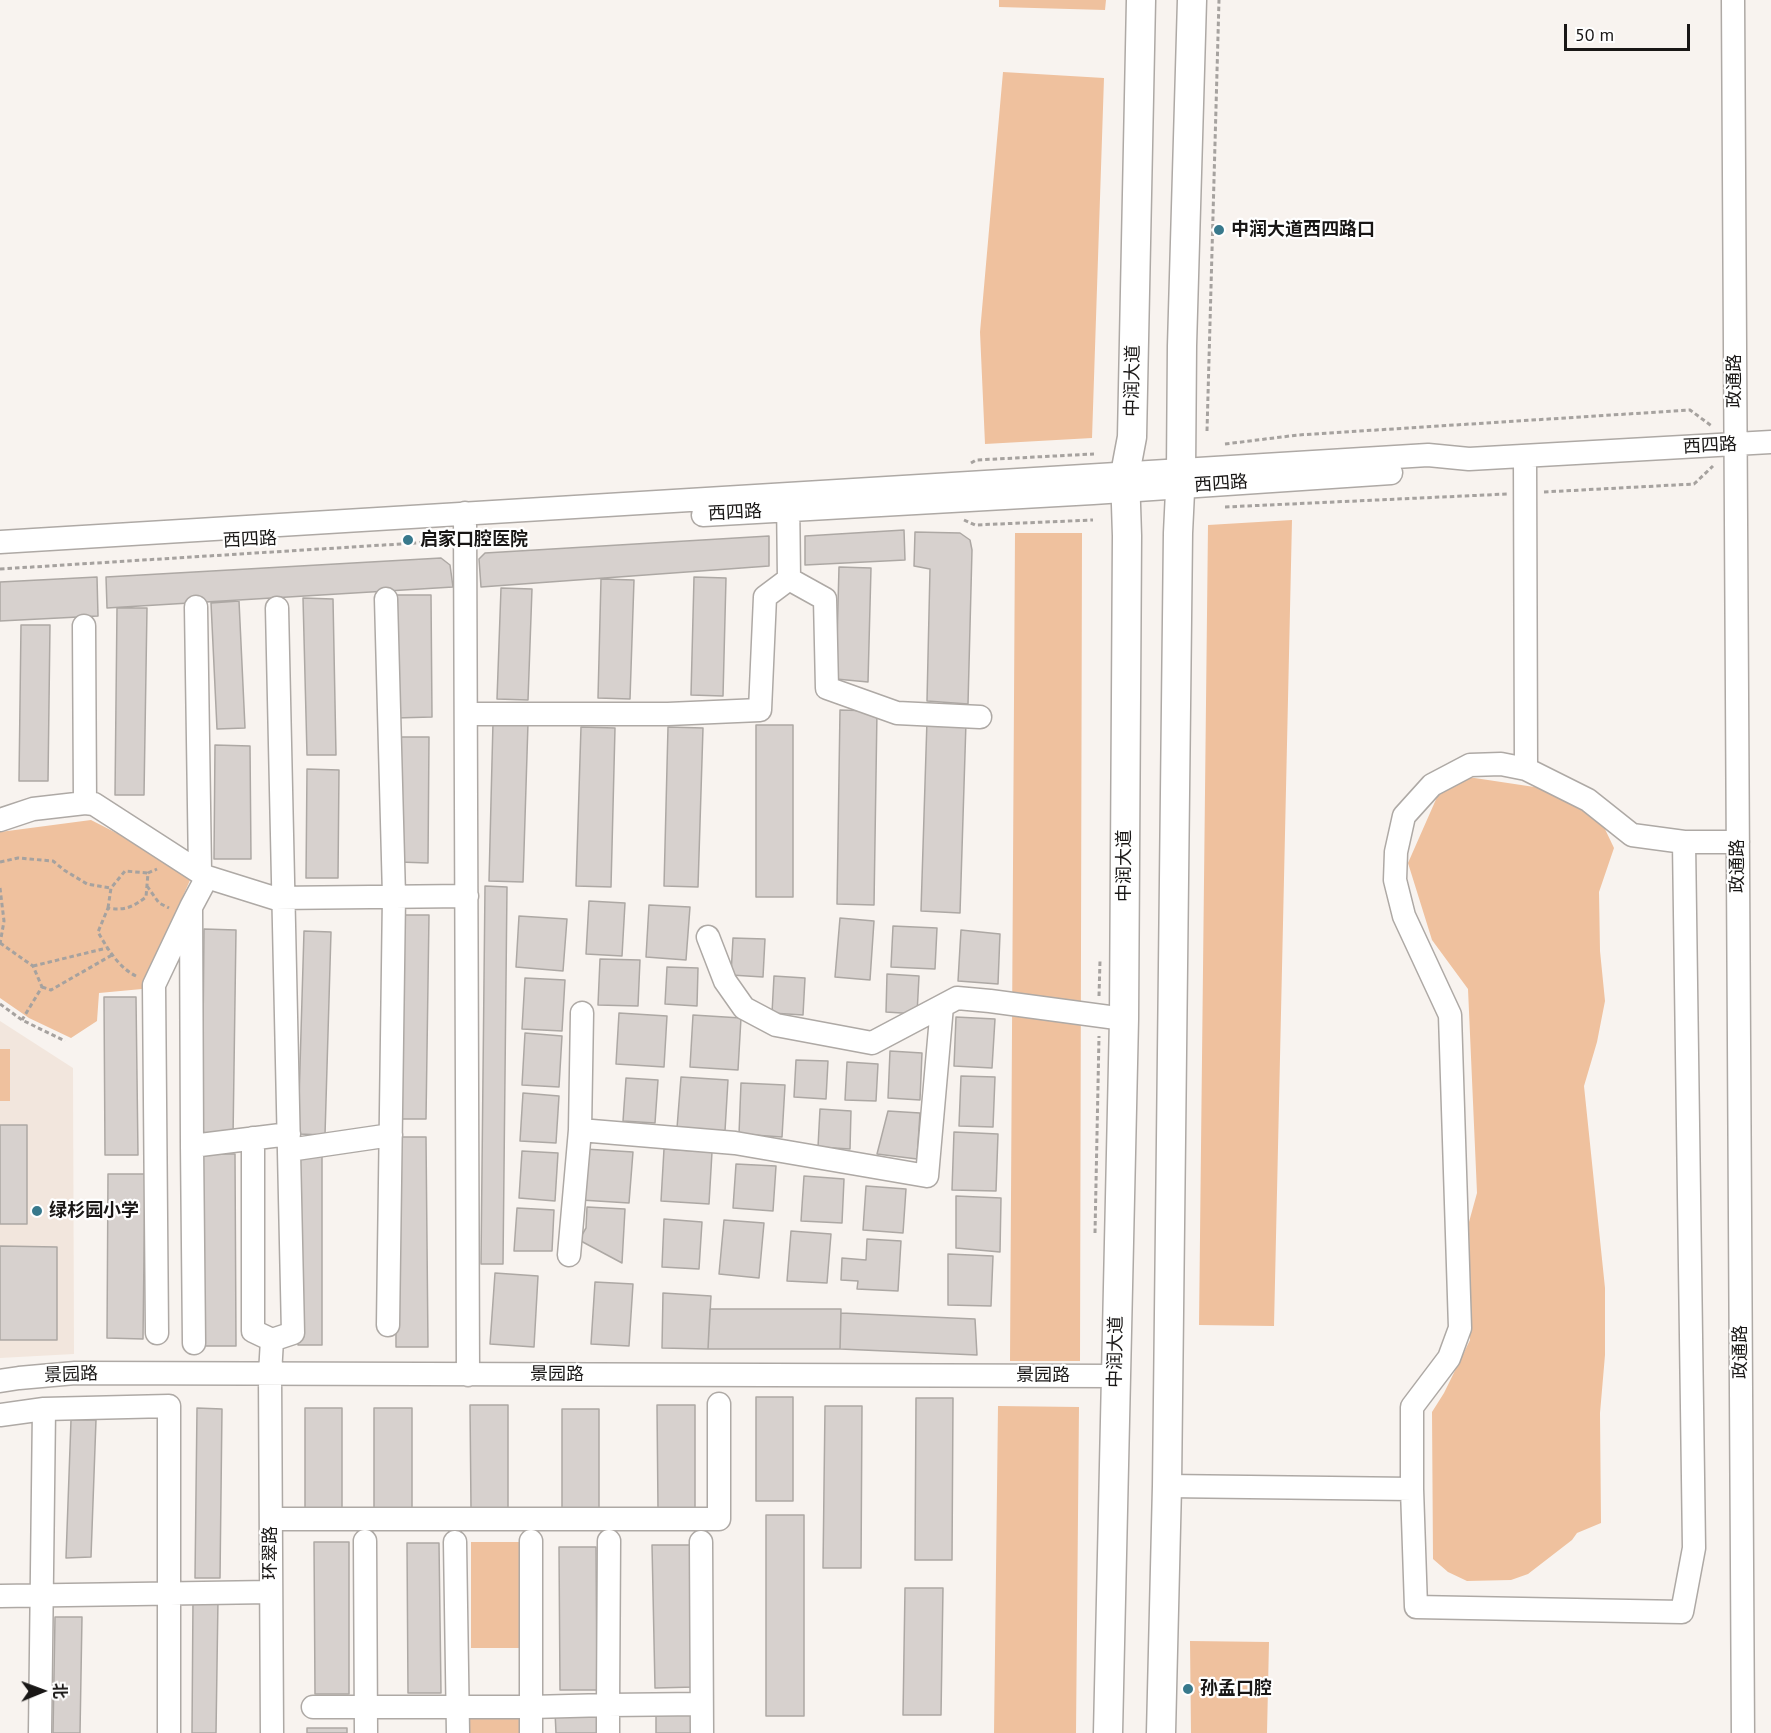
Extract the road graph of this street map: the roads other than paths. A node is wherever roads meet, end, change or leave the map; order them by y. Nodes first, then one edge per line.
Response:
1 (1141, 0) edge
2 (1192, 0) edge
3 (1733, 0) edge
4 (1771, 442) edge
5 (1736, 444) junction
6 (1525, 456) junction
7 (1181, 479) junction
8 (1126, 482) junction
9 (788, 502) junction
10 (465, 520) junction
11 (0, 542) edge
12 (0, 555) edge
13 (789, 579) junction
14 (386, 599) dead end
15 (196, 607) dead end
16 (277, 608) dead end
17 (84, 626) dead end
18 (466, 714) junction
19 (980, 717) dead end
20 (1526, 769) junction
21 (85, 803) junction
22 (0, 820) edge
23 (1684, 842) junction
24 (1738, 842) junction
25 (203, 875) junction
26 (394, 896) junction
27 (467, 896) junction
28 (284, 898) junction
29 (188, 913) junction
30 (708, 937) dead end
31 (942, 1006) junction
32 (582, 1013) dead end
33 (1112, 1017) junction
34 (580, 1130) junction
35 (391, 1135) junction
36 (253, 1138) junction
37 (289, 1142) junction
38 (192, 1146) junction
39 (569, 1255) dead end
40 (388, 1325) dead end
41 (157, 1333) dead end
42 (272, 1340) junction
43 (194, 1343) dead end
44 (270, 1374) junction
45 (468, 1375) junction
46 (1115, 1376) junction
47 (0, 1381) edge
48 (719, 1404) dead end
49 (44, 1409) junction
50 (0, 1415) edge
51 (1167, 1486) junction
52 (1412, 1489) junction
53 (271, 1519) junction
54 (365, 1541) dead end
55 (531, 1541) dead end
56 (609, 1541) dead end
57 (455, 1542) dead end
58 (700, 1542) dead end
59 (271, 1592) junction
60 (170, 1593) junction
61 (0, 1596) edge
62 (42, 1596) junction
63 (701, 1704) junction
64 (608, 1705) junction
65 (313, 1707) dead end
66 (366, 1707) junction
67 (458, 1707) junction
68 (531, 1707) junction
69 (40, 1733) edge
70 (169, 1733) edge
71 (272, 1733) edge
72 (366, 1733) edge
73 (458, 1733) edge
74 (531, 1733) edge
75 (608, 1733) edge
76 (702, 1733) edge
77 (1108, 1733) edge
78 (1161, 1733) edge
79 (1743, 1733) edge

1 - 8 main road, 中润大道
2 - 7 main road
3 - 5 street, 政通路
4 - 5 street, 西四路
5 - 6 street, 西四路
5 - 24 street, 政通路
6 - 7 street, 西四路
6 - 20 street
7 - 8 street, 西四路
7 - 51 main road
8 - 9 street, 西四路
8 - 9 street, 西四路
8 - 33 main road, 中润大道
9 - 10 street, 西四路
9 - 13 street
10 - 11 street, 西四路
10 - 12 street, 西四路
10 - 18 street
13 - 18 street
13 - 19 street
14 - 26 street
15 - 25 street
16 - 28 street
17 - 21 street
18 - 27 street
20 - 23 street
20 - 52 street
21 - 22 street
21 - 25 street
23 - 24 street
23 - 52 street
24 - 79 street, 政通路
25 - 28 street
25 - 29 street
26 - 27 street
26 - 28 street
26 - 35 street
27 - 45 street
28 - 37 street
29 - 38 street
29 - 41 street
30 - 31 street
31 - 33 street
31 - 34 street
32 - 34 street
33 - 46 main road, 中润大道
34 - 39 street
35 - 37 street
35 - 40 street
36 - 37 street
36 - 38 street
36 - 42 street
37 - 42 street
38 - 43 street
42 - 44 street, 环翠路
44 - 45 street, 景园路
44 - 47 street, 景园路
44 - 53 street, 环翠路
45 - 46 street, 景园路
46 - 77 main road, 中润大道
48 - 53 street
49 - 50 street
49 - 60 street
49 - 62 street
51 - 52 street
51 - 78 main road
53 - 59 street, 环翠路
54 - 66 street
55 - 68 street
56 - 64 street
57 - 67 street
58 - 63 street
59 - 60 street
59 - 71 street, 环翠路
60 - 62 street
60 - 70 street
61 - 62 street
62 - 69 street
63 - 64 street
63 - 76 street
64 - 68 street
64 - 75 street
65 - 66 street
66 - 67 street
66 - 72 street
67 - 68 street
67 - 73 street
68 - 74 street

